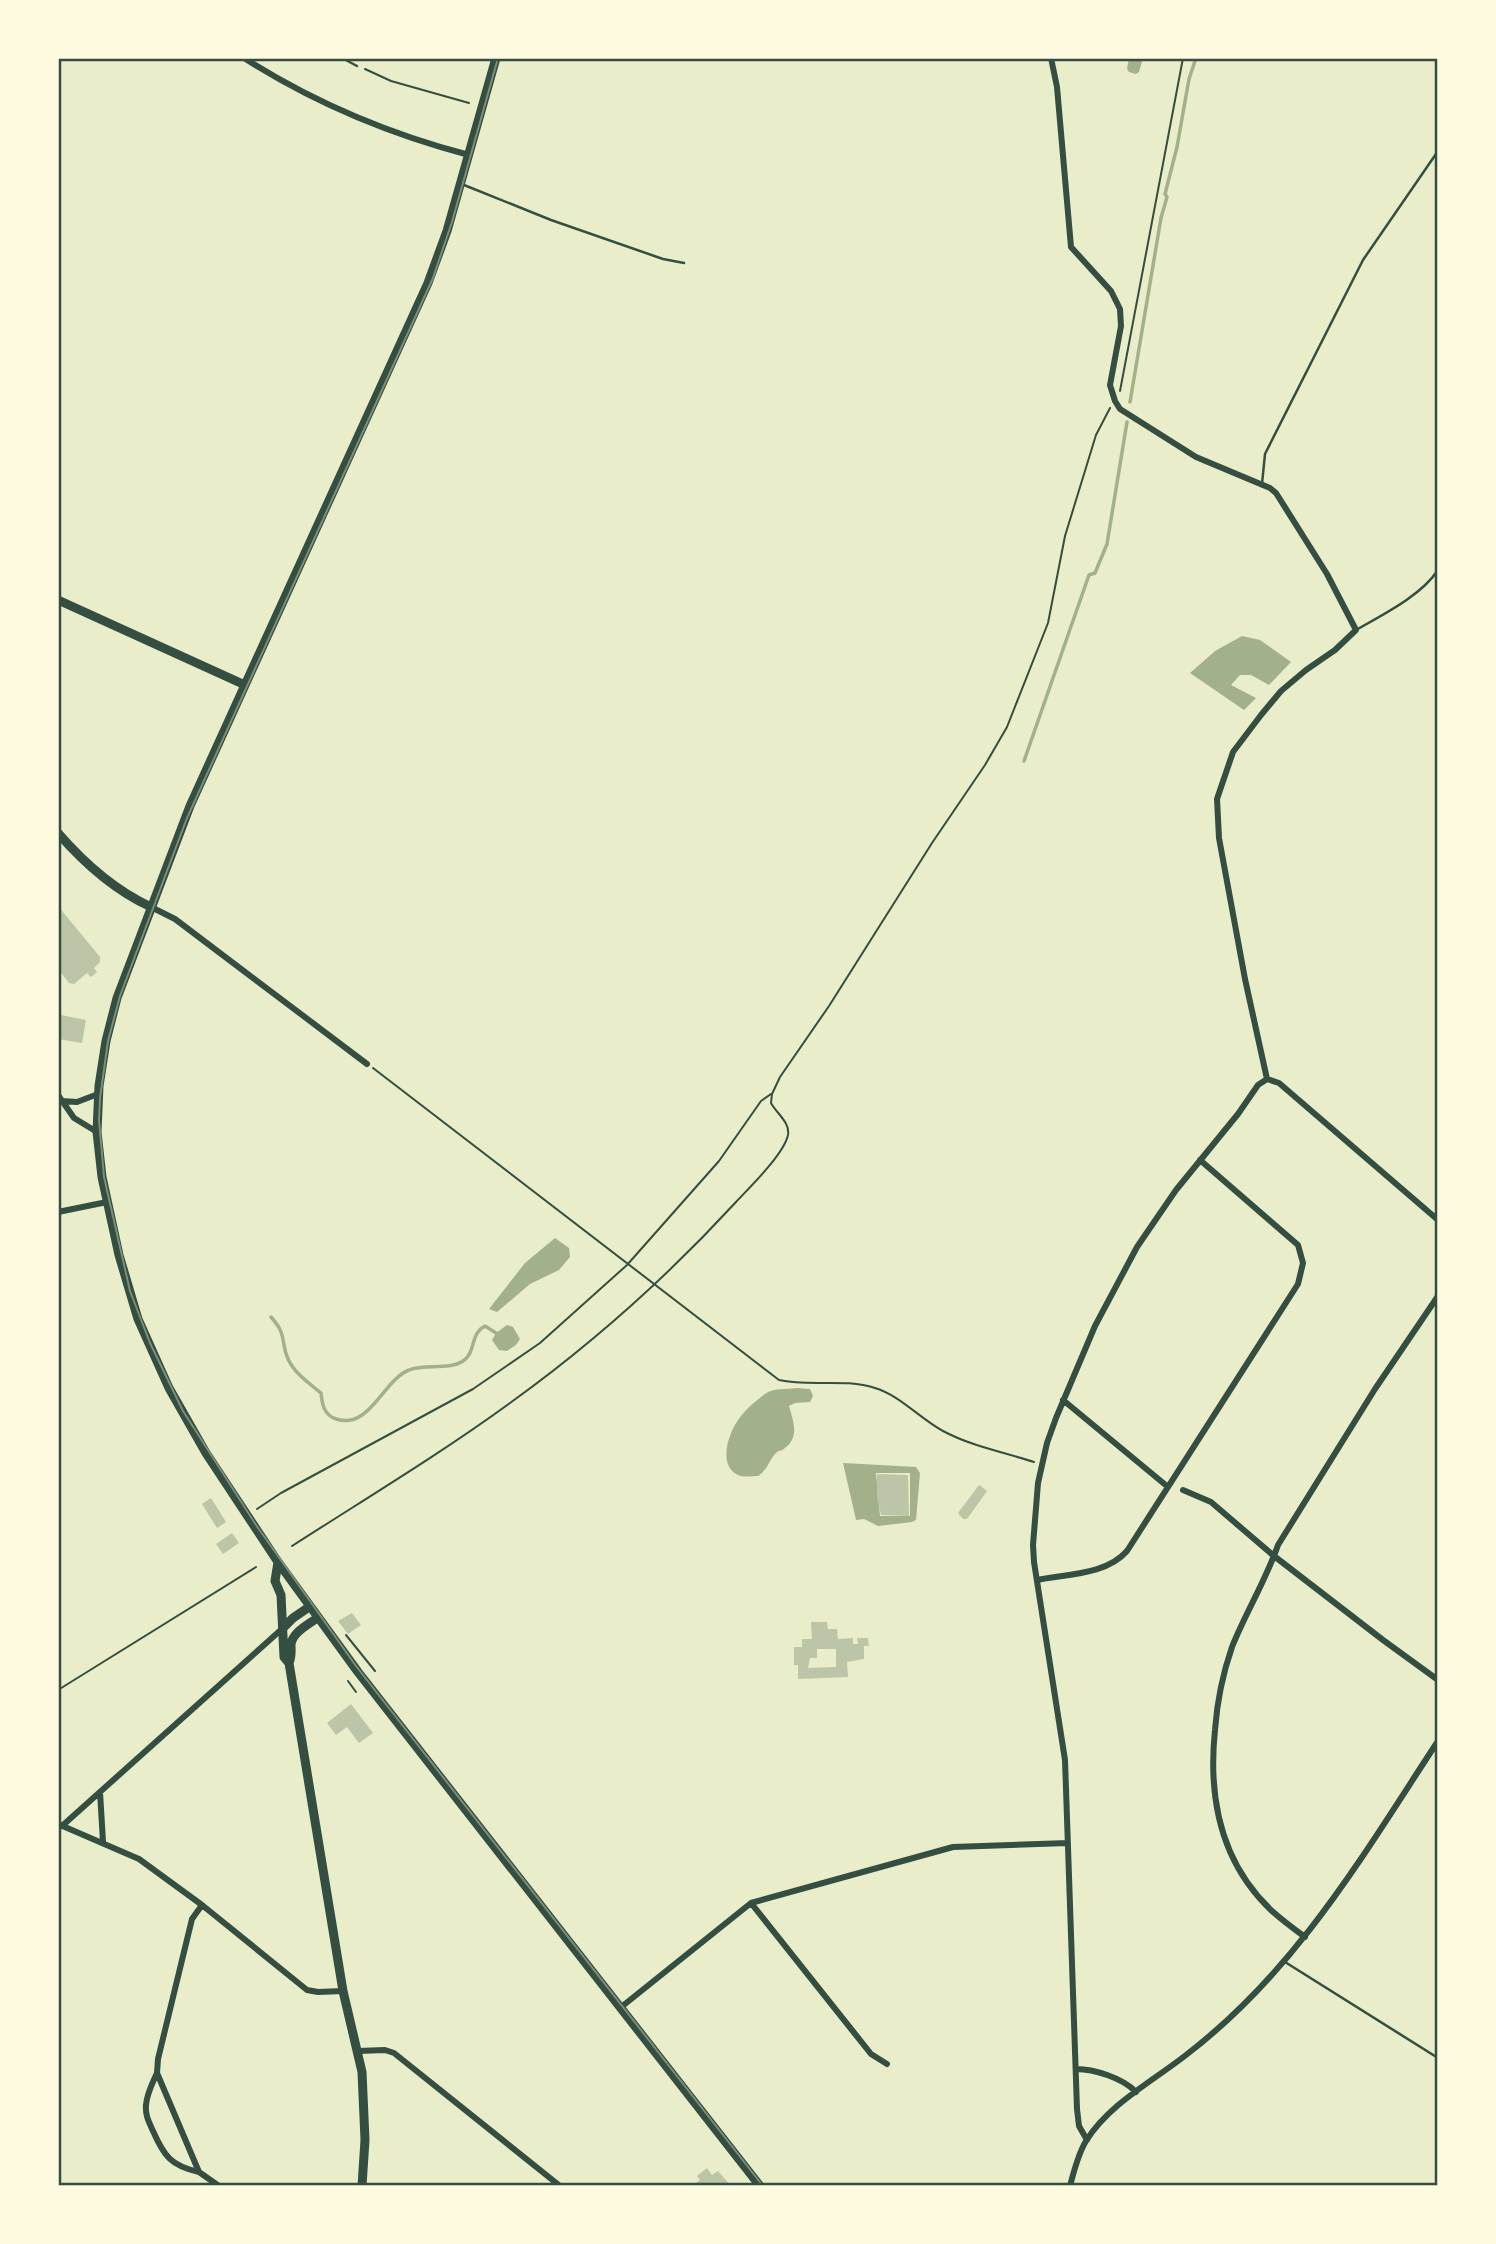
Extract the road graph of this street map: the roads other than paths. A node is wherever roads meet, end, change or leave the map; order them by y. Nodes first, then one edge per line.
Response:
1 (244, 58) edge
2 (342, 58) edge
3 (496, 58) edge
4 (1051, 58) edge
5 (357, 66) road end
6 (1438, 151) edge
7 (469, 155) junction
8 (461, 184) junction
9 (684, 263) dead end
10 (1262, 484) junction
11 (1438, 570) edge
12 (58, 600) edge
13 (1356, 631) junction
14 (245, 685) junction
15 (58, 833) edge
16 (151, 907) junction
17 (367, 1064) road end
18 (1267, 1079) junction
19 (98, 1094) junction
20 (60, 1098) edge
21 (97, 1132) junction
22 (1200, 1160) junction
23 (107, 1202) junction
24 (58, 1212) edge
25 (1438, 1220) edge
26 (1438, 1296) edge
27 (1063, 1400) junction
28 (1168, 1487) junction
29 (1183, 1490) dead end
30 (1274, 1556) junction
31 (278, 1562) junction
32 (1037, 1580) junction
33 (309, 1607) junction
34 (317, 1618) junction
35 (283, 1628) junction
36 (289, 1663) junction
37 (1438, 1680) edge
38 (1438, 1741) edge
39 (100, 1792) junction
40 (60, 1825) edge
41 (103, 1842) junction
42 (1068, 1843) junction
43 (751, 1903) junction
44 (202, 1905) junction
45 (1305, 1937) junction
46 (1285, 1962) junction
47 (343, 1990) junction
48 (620, 2008) junction
49 (358, 2051) junction
50 (1438, 2058) edge
51 (887, 2064) dead end
52 (1076, 2069) junction
53 (157, 2073) junction
54 (1136, 2092) junction
55 (1087, 2140) junction
56 (199, 2172) junction
57 (219, 2186) edge
58 (362, 2186) edge
59 (560, 2186) edge
60 (760, 2186) edge
61 (1070, 2186) edge

1 - 7 street
2 - 5 lane
3 - 7 main road
4 - 10 street
6 - 10 lane
7 - 8 main road
8 - 9 lane
8 - 14 main road
10 - 13 street
11 - 13 lane
12 - 14 main road
13 - 18 street
14 - 16 main road
15 - 16 main road
16 - 17 street
16 - 19 main road
18 - 22 street
18 - 25 street
19 - 20 street
19 - 21 main road
20 - 21 street
21 - 23 main road
22 - 27 street
22 - 28 street
23 - 24 street
23 - 31 main road
26 - 30 street
27 - 28 street
27 - 32 street
28 - 32 street
29 - 30 street
30 - 37 street
30 - 45 street
31 - 33 main road
31 - 35 main road
32 - 42 street
33 - 34 main road
33 - 35 main road
34 - 36 main road
34 - 48 main road
35 - 36 main road
35 - 39 street
36 - 47 main road
38 - 45 street
39 - 40 street
39 - 41 street
40 - 41 street
41 - 44 street
42 - 43 street
42 - 52 street
43 - 48 street
43 - 51 street
44 - 47 street
44 - 53 street
45 - 46 street
46 - 50 lane
46 - 54 street
47 - 49 main road
48 - 60 main road
49 - 58 main road
49 - 59 street
52 - 54 street
52 - 55 street
53 - 56 street
53 - 56 street
54 - 55 street
55 - 61 street
56 - 57 street

